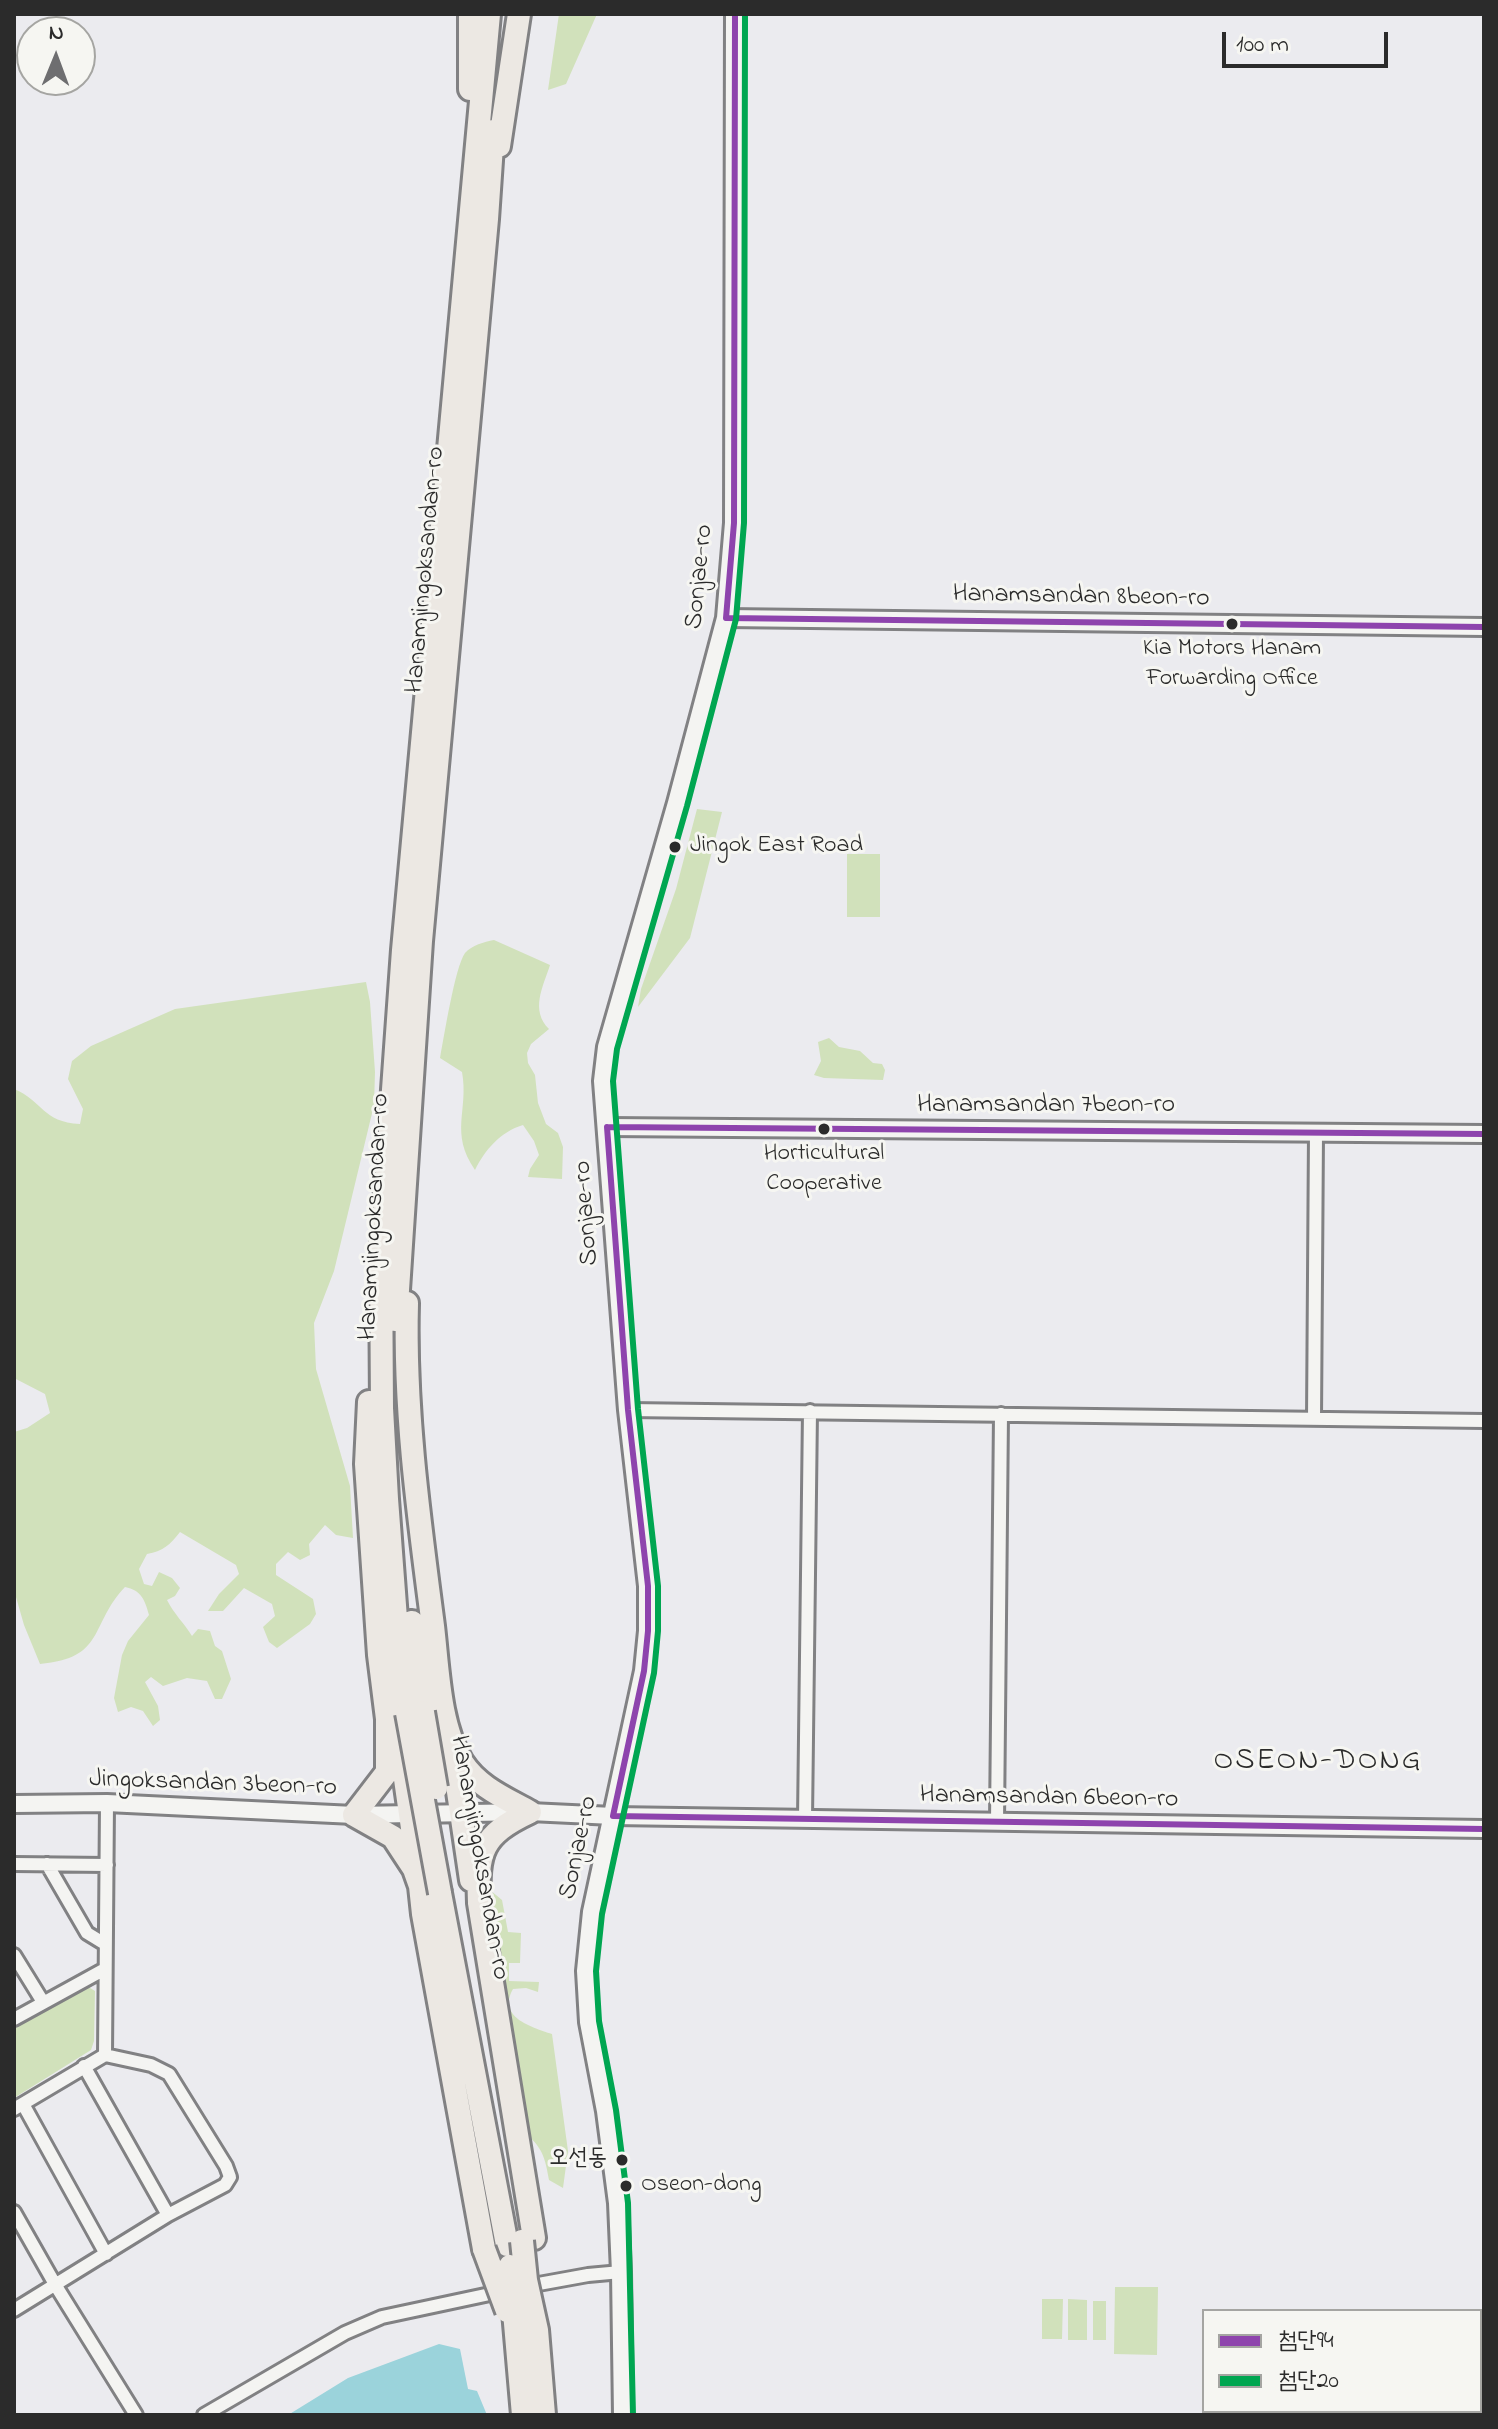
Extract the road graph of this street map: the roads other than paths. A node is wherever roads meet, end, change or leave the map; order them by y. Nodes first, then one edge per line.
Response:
1 (470, 14) edge
2 (489, 14) edge
3 (502, 14) edge
4 (519, 14) edge
5 (735, 14) edge
6 (479, 217) junction
7 (726, 618) junction
8 (1484, 627) edge
9 (607, 1127) junction
10 (1316, 1133) junction
11 (1484, 1134) edge
12 (390, 1256) junction
13 (628, 1410) junction
14 (810, 1411) junction
15 (1001, 1414) junction
16 (1314, 1419) junction
17 (1484, 1421) edge
18 (406, 1715) junction
19 (449, 1733) junction
20 (107, 1803) junction
21 (14, 1804) edge
22 (530, 1812) junction
23 (410, 1814) junction
24 (463, 1814) junction
25 (354, 1815) junction
26 (613, 1816) junction
27 (805, 1819) junction
28 (997, 1822) junction
29 (1484, 1829) edge
30 (14, 1864) edge
31 (47, 1864) junction
32 (107, 1865) junction
33 (438, 1890) junction
34 (479, 1903) junction
35 (105, 1944) junction
36 (14, 1955) edge
37 (105, 1969) junction
38 (43, 2002) junction
39 (14, 2019) edge
40 (105, 2055) junction
41 (84, 2066) junction
42 (18, 2106) edge
43 (14, 2212) edge
44 (168, 2215) junction
45 (521, 2241) junction
46 (106, 2254) junction
47 (621, 2272) junction
48 (56, 2286) junction
49 (14, 2310) edge
50 (515, 2332) junction
51 (136, 2415) edge
52 (204, 2415) edge
53 (523, 2415) edge
54 (544, 2415) edge
55 (623, 2415) edge

1 - 6 highway
2 - 6 highway
3 - 6 highway, Hanamjingoksandan-ro
4 - 6 highway
5 - 7 main road, Sonjae-ro
6 - 12 highway, Hanamjingoksandan-ro
7 - 8 street, Hanamsandan 8beon-ro
7 - 9 main road, Sonjae-ro
9 - 10 street, Hanamsandan 7beon-ro
9 - 13 main road, Sonjae-ro
10 - 11 street, Hanamsandan 7beon-ro
10 - 16 street
12 - 18 highway, Hanamjingoksandan-ro
12 - 19 highway
13 - 14 street
13 - 26 main road, Sonjae-ro
14 - 15 street
14 - 27 street
15 - 16 street
15 - 28 street
16 - 17 street
18 - 23 highway
18 - 25 highway
18 - 33 highway, Hanamjingoksandan-ro, bridge
19 - 22 highway
19 - 24 highway
20 - 21 street, Jingoksandan 3beon-ro
20 - 25 street, Jingoksandan 3beon-ro
20 - 32 street
22 - 24 street, Jingoksandan 3beon-ro
22 - 26 street, Hanamsandan 6beon-ro
22 - 34 highway
23 - 24 street, Jingoksandan 3beon-ro
23 - 25 street, Jingoksandan 3beon-ro
23 - 33 highway
24 - 34 highway
25 - 33 highway
26 - 27 street, Hanamsandan 6beon-ro
26 - 47 main road, Sonjae-ro
27 - 28 street, Hanamsandan 6beon-ro
28 - 29 street, Hanamsandan 6beon-ro
30 - 31 street
31 - 32 street
31 - 35 street
32 - 35 street
33 - 45 highway, Hanamjingoksandan-ro
33 - 50 highway, bridge
34 - 45 highway
35 - 37 street
36 - 38 street
37 - 38 street
37 - 40 street
38 - 39 street
40 - 41 street
40 - 44 street
41 - 42 street
41 - 44 street
42 - 46 street
43 - 48 street
44 - 46 street
45 - 50 highway, Hanamjingoksandan-ro, bridge
45 - 54 highway, Hanamjingoksandan-ro, bridge
46 - 48 street
47 - 52 street
47 - 55 main road, Sonjae-ro
48 - 49 street
48 - 51 street
50 - 53 highway, Hanamjingoksandan-ro, bridge

